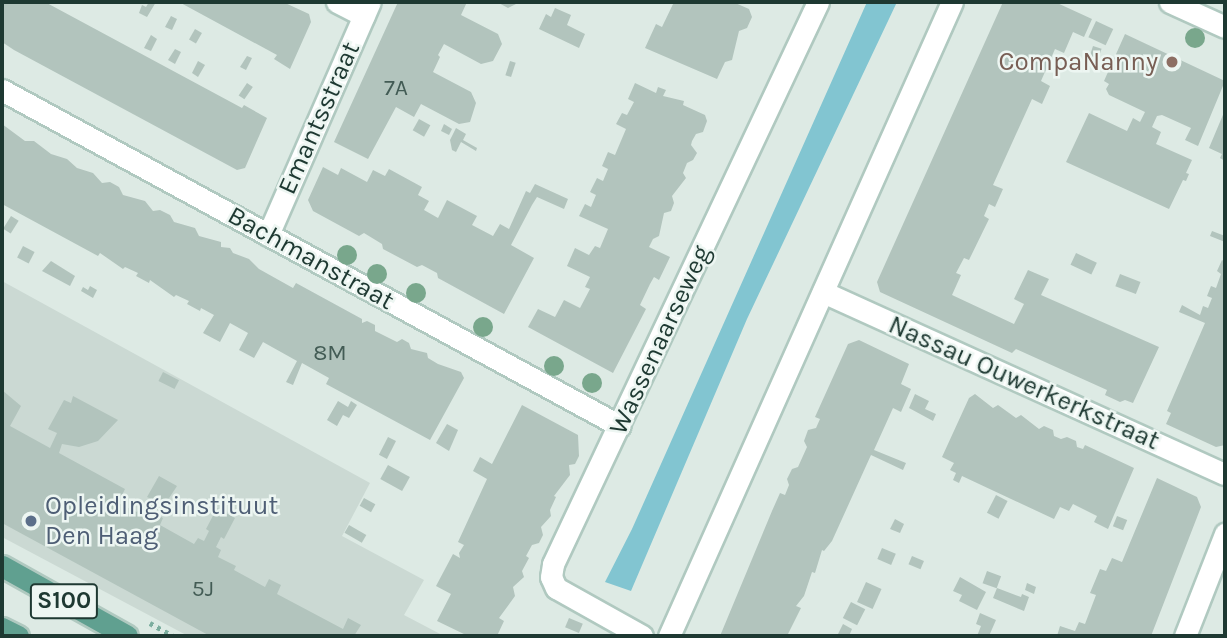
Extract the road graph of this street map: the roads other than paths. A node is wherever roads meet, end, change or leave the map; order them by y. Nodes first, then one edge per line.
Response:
1 (337, 2) edge
2 (818, 2) edge
3 (952, 2) edge
4 (1170, 2) edge
5 (367, 9) edge
6 (1225, 27) edge
7 (2, 90) edge
8 (268, 235) junction
9 (823, 292) junction
10 (620, 426) junction
11 (1225, 474) edge
12 (1225, 534) edge
13 (2, 566) edge
14 (2, 628) edge
15 (18, 636) edge
16 (127, 636) edge
17 (642, 636) edge
18 (669, 636) edge
19 (1185, 636) edge

1 - 5 street
2 - 10 street, Wassenaarseweg
3 - 9 street
4 - 6 street
5 - 8 street, Emantsstraat
7 - 8 street, Bachmanstraat
8 - 10 street, Bachmanstraat
9 - 11 street, Nassau Ouwerkerkstraat
9 - 18 street
10 - 17 street, Wassenaarseweg
12 - 19 street
13 - 16 main road, S100
14 - 15 main road, S100

